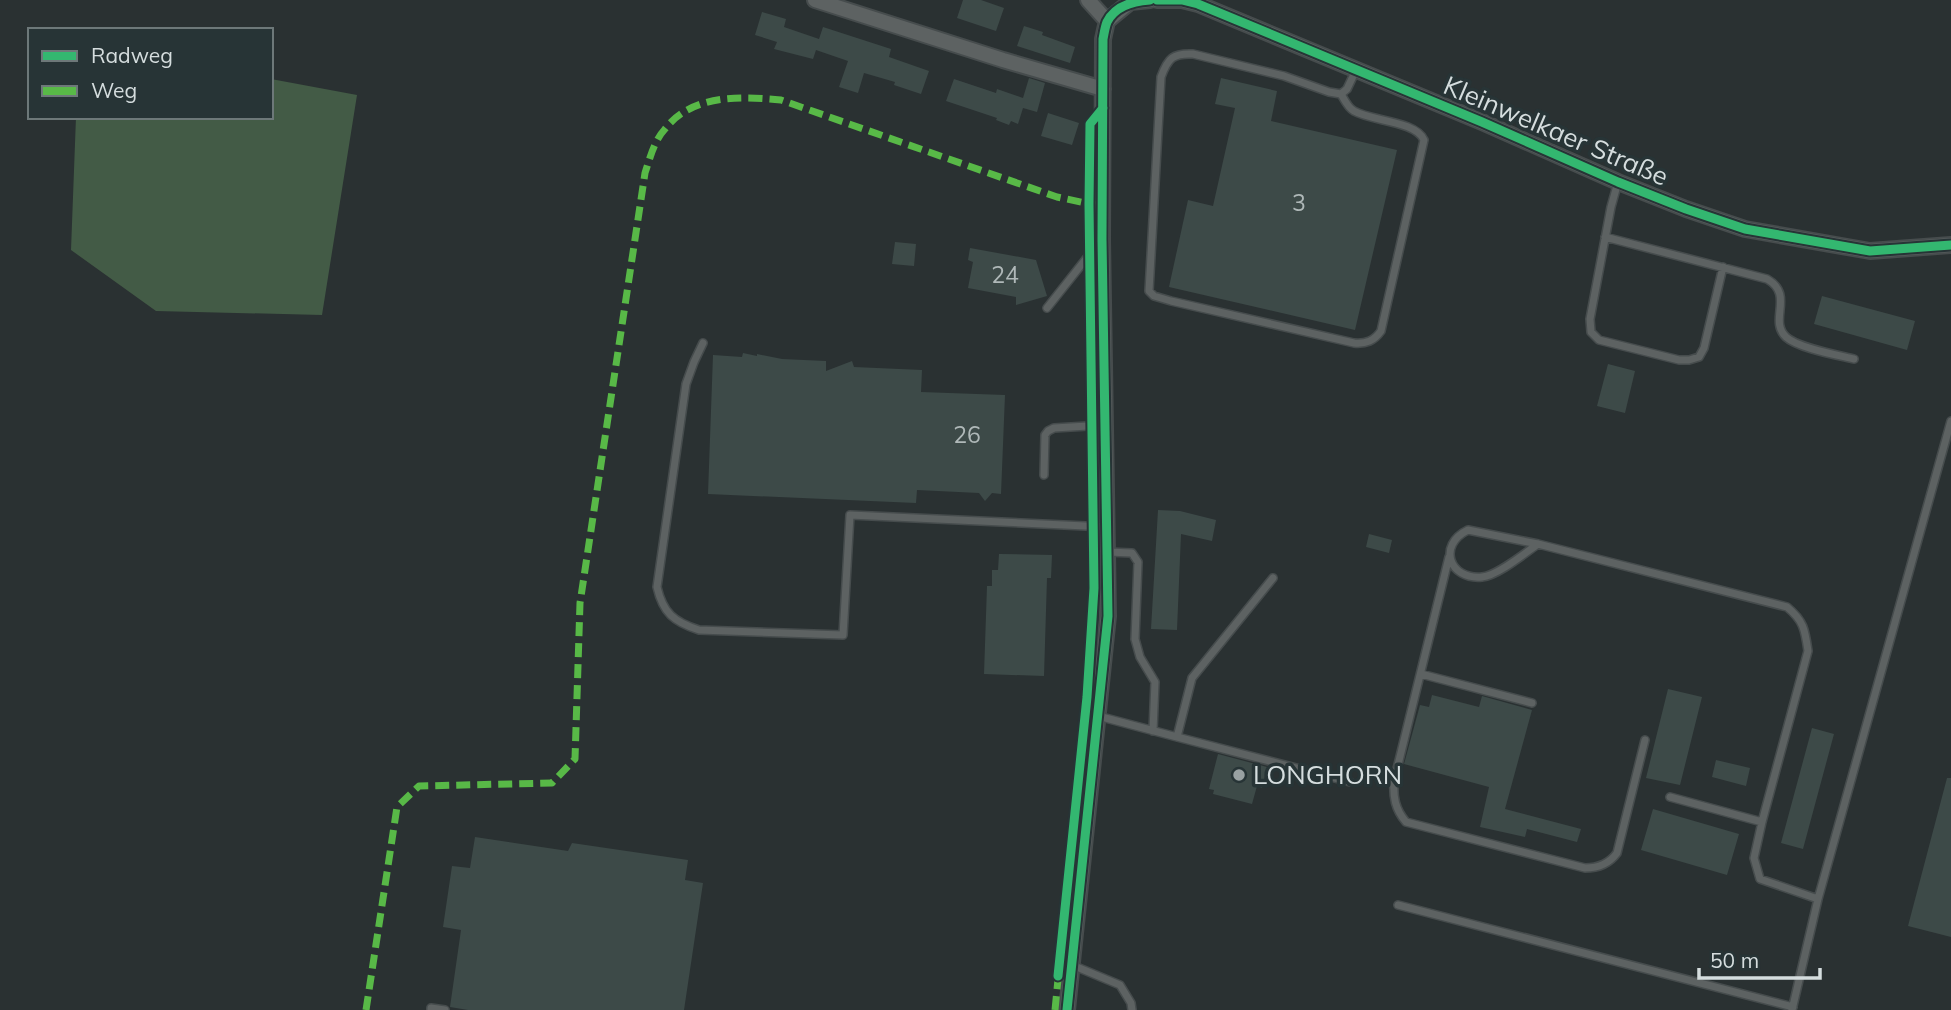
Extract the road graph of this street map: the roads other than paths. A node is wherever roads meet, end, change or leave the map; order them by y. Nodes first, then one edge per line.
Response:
1 (815, 0) edge
2 (1088, 0) edge
3 (1150, 0) edge
4 (1157, 0) edge
5 (1113, 11) edge
6 (1356, 70) junction
7 (1103, 89) junction
8 (1341, 94) junction
9 (1618, 182) junction
10 (1605, 237) junction
11 (1102, 239) junction
12 (1951, 245) edge
13 (1723, 268) junction
14 (1047, 308) dead end
15 (703, 343) dead end
16 (1854, 359) dead end
17 (1951, 421) edge
18 (1106, 425) junction
19 (1044, 475) dead end
20 (1108, 527) junction
21 (1538, 544) junction
22 (1108, 552) junction
23 (1449, 556) junction
24 (1273, 578) dead end
25 (1420, 674) junction
26 (1532, 703) dead end
27 (1098, 716) junction
28 (1153, 731) junction
29 (1177, 737) junction
30 (1645, 740) dead end
31 (1350, 782) dead end
32 (1670, 797) dead end
33 (1762, 821) junction
34 (1818, 899) junction
35 (1398, 905) dead end
36 (1072, 965) junction
37 (1793, 1009) edge
38 (431, 1010) edge
39 (445, 1010) edge
40 (1067, 1010) edge
41 (1132, 1010) edge

1 - 7 street
2 - 5 street
3 - 5 street
4 - 6 street, Kleinwelkaer Straße
5 - 7 street
6 - 8 lane
6 - 9 street, Kleinwelkaer Straße
7 - 11 street
8 - 8 lane
9 - 10 lane
9 - 12 street, Kleinwelkaer Straße
10 - 13 lane
10 - 13 lane
11 - 14 lane
11 - 18 street
13 - 16 lane
15 - 20 lane
17 - 34 lane
18 - 19 lane
18 - 20 street
20 - 22 street
21 - 23 lane
21 - 23 lane
21 - 33 lane
22 - 27 street
22 - 28 lane
23 - 25 lane
24 - 29 lane
25 - 26 lane
25 - 30 lane
27 - 28 lane
27 - 36 street
28 - 29 lane
29 - 31 lane
32 - 33 lane
33 - 34 lane
34 - 37 lane
35 - 37 lane
36 - 40 street
36 - 41 lane
38 - 39 lane

